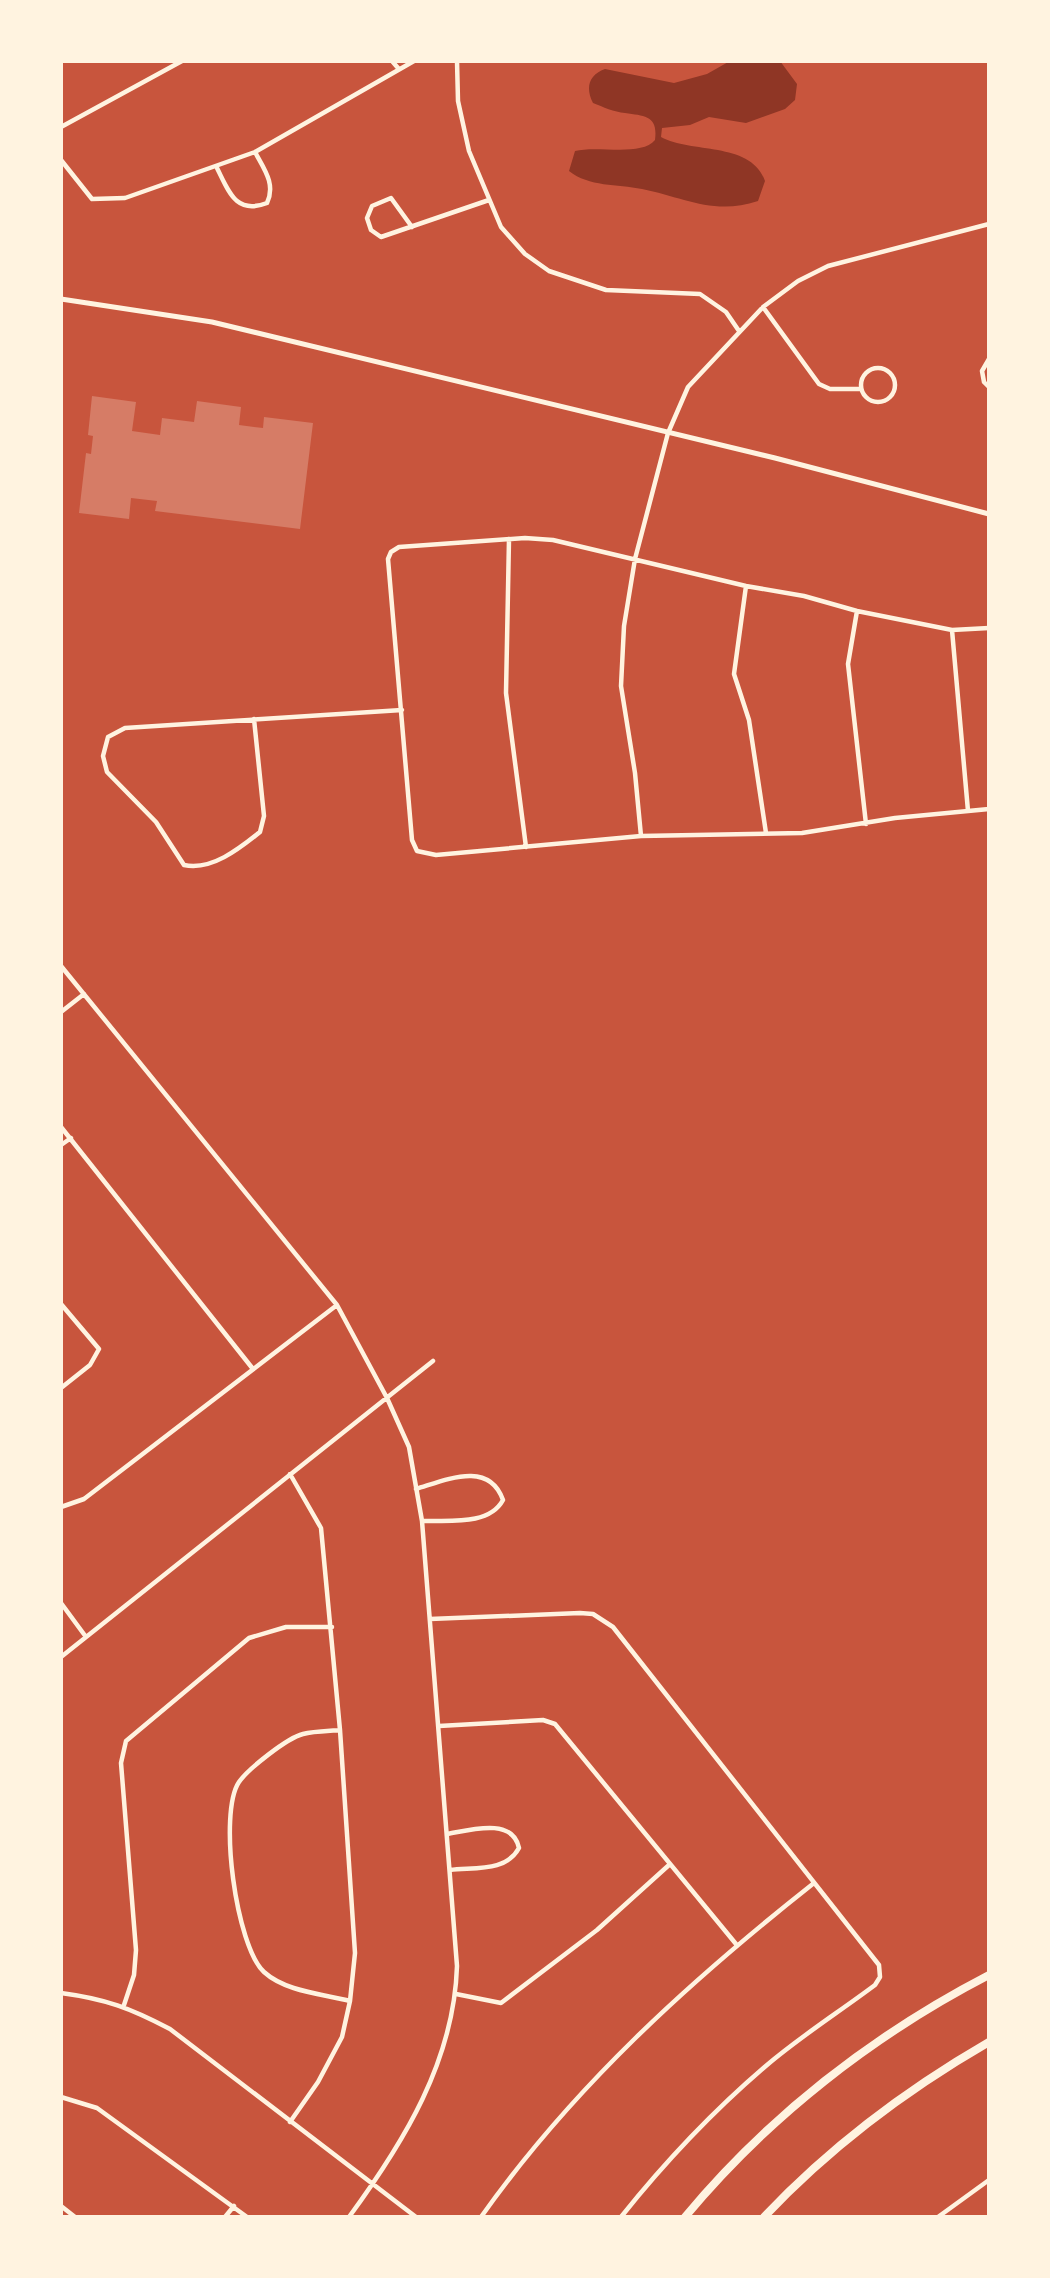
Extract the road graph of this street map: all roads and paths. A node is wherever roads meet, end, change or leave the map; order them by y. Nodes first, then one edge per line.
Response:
1 (182, 61) edge
2 (392, 61) edge
3 (414, 61) edge
4 (457, 61) edge
5 (398, 68) junction
6 (61, 127) edge
7 (255, 152) junction
8 (61, 160) edge
9 (217, 168) junction
10 (489, 200) junction
11 (989, 224) edge
12 (412, 226) junction
13 (61, 299) edge
14 (762, 307) junction
15 (739, 331) junction
16 (989, 359) edge
17 (989, 387) edge
18 (861, 389) junction
19 (668, 433) junction
20 (989, 514) edge
21 (509, 539) junction
22 (635, 559) junction
23 (746, 586) junction
24 (857, 611) junction
25 (989, 628) edge
26 (952, 630) junction
27 (402, 709) junction
28 (254, 719) junction
29 (989, 809) edge
30 (968, 811) junction
31 (866, 824) junction
32 (766, 833) junction
33 (641, 836) junction
34 (526, 847) junction
35 (61, 966) edge
36 (84, 994) junction
37 (61, 1012) edge
38 (61, 1127) edge
39 (71, 1138) junction
40 (61, 1145) edge
41 (61, 1304) edge
42 (337, 1305) junction
43 (433, 1361) dead end
44 (253, 1369) junction
45 (61, 1388) edge
46 (387, 1398) junction
47 (290, 1474) junction
48 (416, 1489) junction
49 (61, 1507) edge
50 (422, 1521) junction
51 (61, 1603) edge
52 (430, 1619) junction
53 (332, 1627) junction
54 (86, 1637) junction
55 (61, 1657) edge
56 (439, 1726) junction
57 (340, 1730) junction
58 (447, 1834) junction
59 (669, 1865) junction
60 (450, 1870) junction
61 (814, 1883) junction
62 (736, 1944) junction
63 (989, 1975) edge
64 (61, 1993) edge
65 (456, 1994) junction
66 (351, 2001) junction
67 (124, 2005) junction
68 (989, 2042) edge
69 (61, 2097) edge
70 (290, 2122) junction
71 (989, 2180) edge
72 (374, 2183) junction
73 (61, 2206) edge
74 (234, 2206) junction
75 (75, 2217) edge
76 (225, 2217) edge
77 (247, 2217) edge
78 (349, 2217) edge
79 (415, 2217) edge
80 (481, 2217) edge
81 (621, 2217) edge
82 (685, 2217) edge
83 (764, 2217) edge
84 (938, 2217) edge

1 - 6 street
2 - 5 street
3 - 5 street
4 - 10 street
5 - 7 street
7 - 9 street
7 - 9 street
8 - 9 street
10 - 12 street
10 - 15 street
11 - 14 street
12 - 12 street
13 - 19 street
14 - 15 street
14 - 18 street
15 - 19 street
16 - 17 street
18 - 18 street
19 - 20 street
19 - 22 street
21 - 22 street
21 - 27 street
21 - 34 street
22 - 23 street
22 - 33 street
23 - 24 street
23 - 32 street
24 - 26 street
24 - 31 street
25 - 26 street
26 - 30 street
27 - 28 street
27 - 34 street
28 - 28 street
29 - 30 street
30 - 31 street
31 - 32 street
32 - 33 street
33 - 34 street
35 - 36 street
36 - 37 street
36 - 42 street
38 - 39 street
39 - 40 street
39 - 44 street
41 - 45 street
42 - 44 street
42 - 46 street
43 - 46 street
44 - 49 street
46 - 47 street
46 - 48 street
47 - 53 street
47 - 54 street
48 - 50 street
48 - 50 street
50 - 52 street
51 - 54 street
52 - 56 street
52 - 61 street
53 - 57 street
53 - 67 street
54 - 55 street
56 - 58 street
56 - 59 street
57 - 66 street
57 - 66 street
58 - 60 street
58 - 60 street
59 - 62 street
59 - 65 street
60 - 65 street
61 - 62 street
61 - 81 street
62 - 80 street
63 - 82 highway
64 - 67 street
65 - 72 street
66 - 70 street
67 - 70 street
68 - 83 highway
69 - 74 street
70 - 72 street
71 - 84 street
72 - 78 street
72 - 79 street
73 - 75 street
74 - 76 street
74 - 77 street

